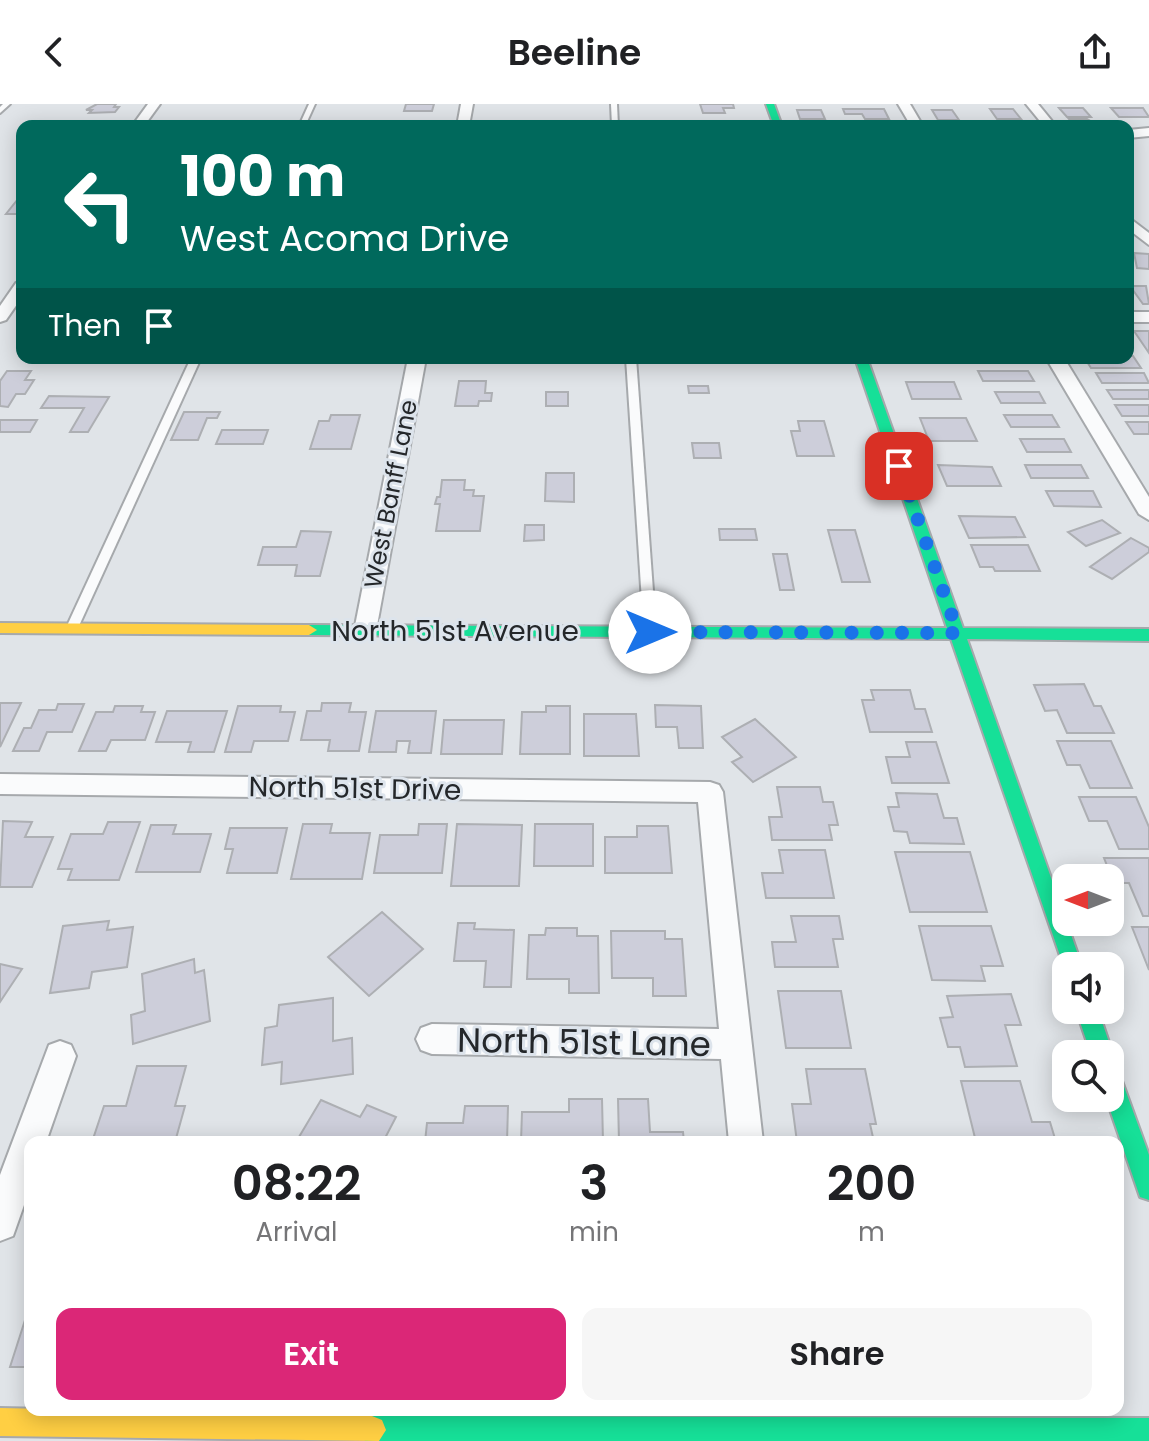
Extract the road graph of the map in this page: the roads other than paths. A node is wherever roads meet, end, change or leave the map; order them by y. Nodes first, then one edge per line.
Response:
1 (7, 104) edge
2 (1032, 104) edge
3 (0, 111) edge
4 (1045, 120) edge
5 (16, 294) edge
6 (0, 317) edge
7 (193, 364) edge
8 (416, 364) edge
9 (631, 364) edge
10 (863, 364) edge
11 (1059, 364) edge
12 (1149, 514) edge
13 (0, 628) edge
14 (72, 628) junction
15 (365, 631) junction
16 (650, 632) junction
17 (958, 633) junction
18 (1149, 635) edge
19 (0, 784) edge
20 (1067, 952) edge
21 (432, 1039) dead end
22 (736, 1044) junction
23 (60, 1056) dead end
24 (1135, 1111) edge
25 (31, 1136) edge
26 (745, 1136) edge
27 (24, 1156) edge
28 (1149, 1188) edge
29 (0, 1223) edge
30 (776, 1421) edge
31 (0, 1422) edge
32 (1149, 1432) edge
33 (339, 1436) edge

1 - 3 lane
2 - 4 street
5 - 6 street
7 - 14 lane
8 - 15 street, West Banff Lane
9 - 16 lane
10 - 17 street
11 - 12 street
13 - 14 street, North 51st Avenue
14 - 15 street, North 51st Avenue
15 - 16 street, North 51st Avenue
16 - 17 street, North 51st Avenue
17 - 18 street, North 51st Avenue
17 - 20 street
19 - 22 street, North 51st Drive
21 - 22 street, North 51st Lane
22 - 26 street
23 - 25 street
24 - 28 street
27 - 29 street
30 - 32 street
30 - 33 street
31 - 33 street

